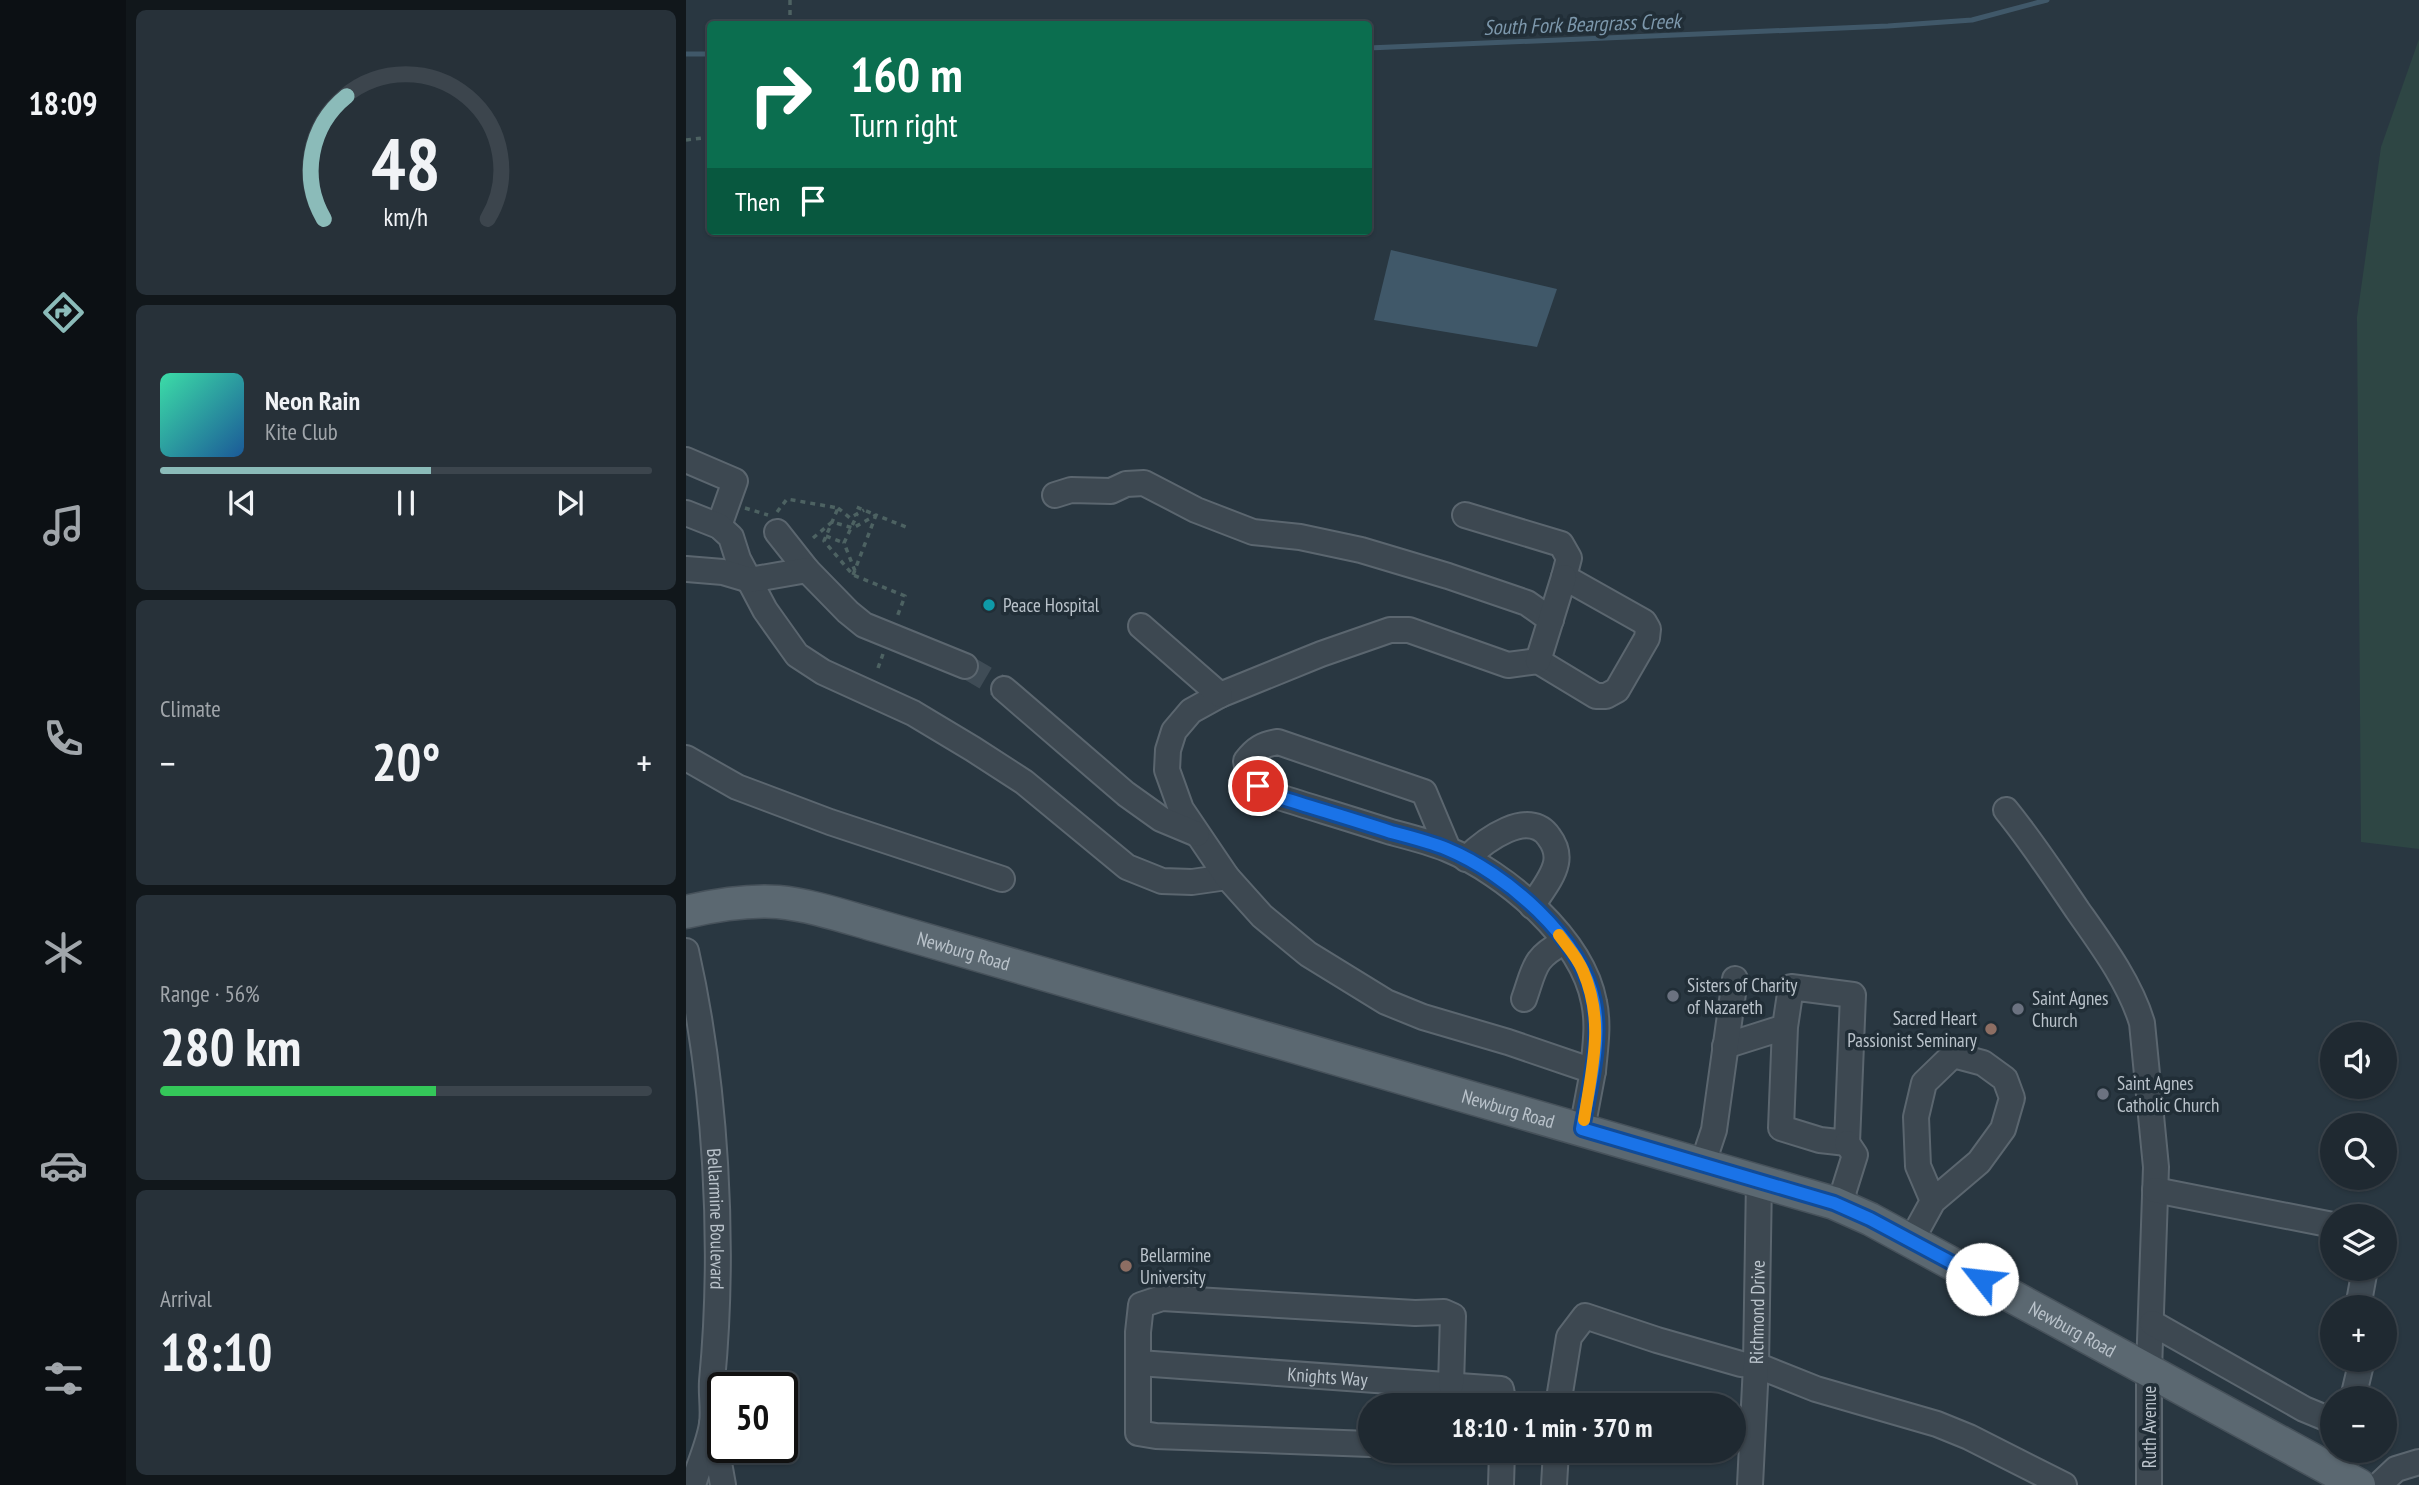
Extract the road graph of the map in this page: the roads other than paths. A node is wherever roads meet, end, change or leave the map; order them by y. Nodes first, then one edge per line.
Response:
1 (686, 460) edge
2 (1055, 495) dead end
3 (686, 513) edge
4 (1465, 515) dead end
5 (719, 526) junction
6 (777, 531) dead end
7 (686, 569) edge
8 (807, 570) junction
9 (1564, 577) junction
10 (750, 580) junction
11 (1551, 620) junction
12 (1141, 626) dead end
13 (1538, 661) junction
14 (965, 666) tunnel mouth
15 (1004, 689) tunnel mouth
16 (1220, 695) junction
17 (686, 758) edge
18 (2006, 810) dead end
19 (1197, 834) junction
20 (1457, 854) junction
21 (1227, 877) junction
22 (1002, 879) dead end
23 (1531, 906) junction
24 (686, 912) edge
25 (1564, 942) junction
26 (686, 951) edge
27 (1735, 979) dead end
28 (1524, 999) dead end
29 (1785, 1027) junction
30 (1726, 1046) junction
31 (1593, 1071) junction
32 (1582, 1129) junction
33 (1847, 1143) junction
34 (1703, 1163) junction
35 (1759, 1180) junction
36 (2155, 1190) junction
37 (1933, 1200) junction
38 (1842, 1206) junction
39 (2320, 1222) edge
40 (1911, 1241) junction
41 (2152, 1323) junction
42 (1139, 1363) junction
43 (1756, 1365) junction
44 (2149, 1370) junction
45 (714, 1372) edge
46 (1451, 1385) junction
47 (1502, 1393) edge
48 (1560, 1393) edge
49 (2320, 1416) edge
50 (707, 1428) edge
51 (707, 1440) edge
52 (686, 1443) edge
53 (1358, 1444) edge
54 (2419, 1462) edge
55 (719, 1463) edge
56 (1502, 1463) edge
57 (1555, 1463) edge
58 (2345, 1469) edge
59 (693, 1485) edge
60 (723, 1485) edge
61 (1501, 1485) edge
62 (1554, 1485) edge
63 (1750, 1485) edge
64 (2064, 1485) edge
65 (2149, 1485) edge
66 (2378, 1485) edge

1 - 5 street
2 - 11 street
3 - 5 street
4 - 9 street
5 - 10 street
6 - 8 street
7 - 10 street
8 - 10 street
8 - 14 street
9 - 11 street
9 - 13 street
10 - 21 street
11 - 13 street
12 - 16 street
13 - 16 street
15 - 19 street
16 - 19 street
17 - 22 street
18 - 36 street, Ruth Avenue
19 - 21 street
20 - 20 street
20 - 23 street
20 - 23 street
21 - 31 street
23 - 25 street
24 - 32 main road, Newburg Road
25 - 28 street
25 - 31 street
26 - 45 street, Bellarmine Boulevard
27 - 30 street
29 - 30 street
29 - 33 street
29 - 33 street
30 - 34 street
31 - 32 street
32 - 34 main road, Newburg Road
33 - 38 street
34 - 35 main road, Newburg Road
35 - 38 main road, Newburg Road
35 - 43 street, Richmond Drive
36 - 39 street
36 - 41 street, Ruth Avenue
37 - 37 street
37 - 40 street
38 - 40 main road, Newburg Road
40 - 44 main road, Newburg Road
41 - 44 street, Ruth Avenue
41 - 49 street
42 - 46 street, Knights Way
42 - 46 street
42 - 53 street
43 - 48 street
43 - 63 street, Richmond Drive
43 - 64 street
44 - 58 main road, Newburg Road
44 - 65 street, Ruth Avenue
46 - 47 street, Knights Way
50 - 52 street
51 - 59 street, Bellarmine Boulevard
54 - 66 street
55 - 60 street
56 - 61 street
57 - 62 street

